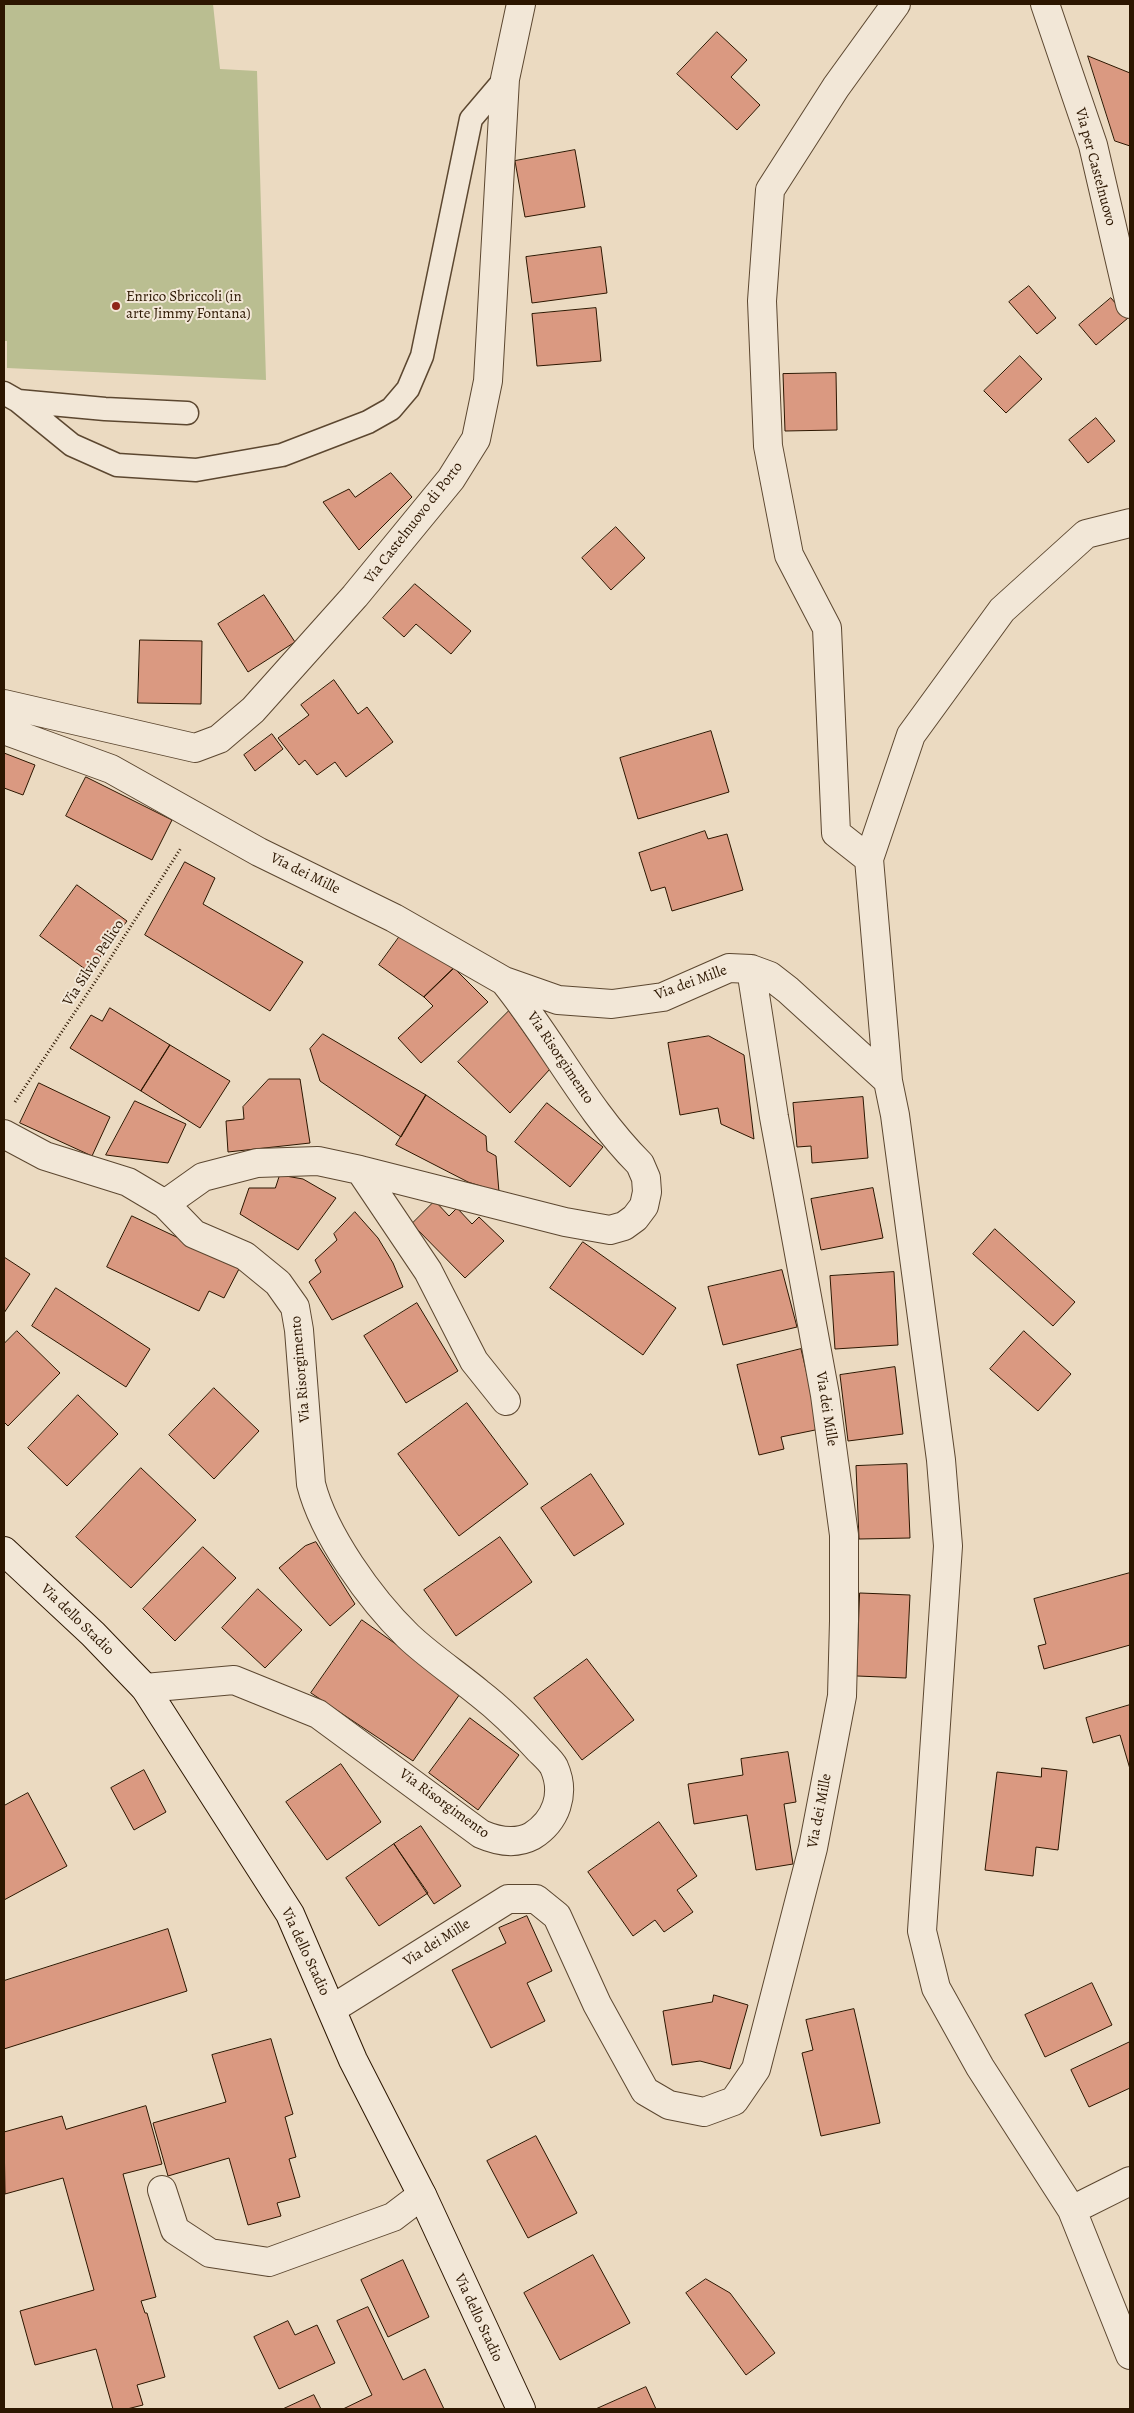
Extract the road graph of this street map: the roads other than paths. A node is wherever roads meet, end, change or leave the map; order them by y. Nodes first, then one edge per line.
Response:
1 (521, 4) edge
2 (538, 4) edge
3 (896, 4) edge
4 (1045, 4) edge
5 (505, 78) junction
6 (1130, 304) edge
7 (11, 397) edge
8 (187, 413) dead end
9 (1130, 524) edge
10 (4, 704) edge
11 (4, 730) edge
12 (869, 859) junction
13 (752, 969) junction
14 (504, 981) junction
15 (888, 1081) junction
16 (4, 1134) edge
17 (360, 1170) junction
18 (165, 1204) junction
19 (506, 1401) dead end
20 (4, 1551) edge
21 (144, 1688) junction
22 (332, 2009) junction
23 (1130, 2181) edge
24 (162, 2190) dead end
25 (422, 2195) junction
26 (1072, 2210) junction
27 (1130, 2355) edge
28 (521, 2409) edge

1 - 5 street, Via Castelnuovo di Porto
2 - 5 street
3 - 12 street
4 - 6 street, Via per Castelnuovo
5 - 7 lane
5 - 10 street, Via Castelnuovo di Porto
7 - 8 lane
9 - 12 street
11 - 14 street, Via dei Mille
12 - 15 street
13 - 14 street, Via dei Mille
13 - 15 street
13 - 22 street, Via dei Mille
14 - 17 street, Via Risorgimento
15 - 26 street
16 - 18 street
17 - 18 street, Via Risorgimento
17 - 19 street
18 - 21 street, Via Risorgimento
20 - 21 street, Via dello Stadio
21 - 22 street, Via dello Stadio
22 - 25 street, Via dello Stadio
23 - 26 street
24 - 25 street
25 - 28 street, Via dello Stadio
26 - 27 street

